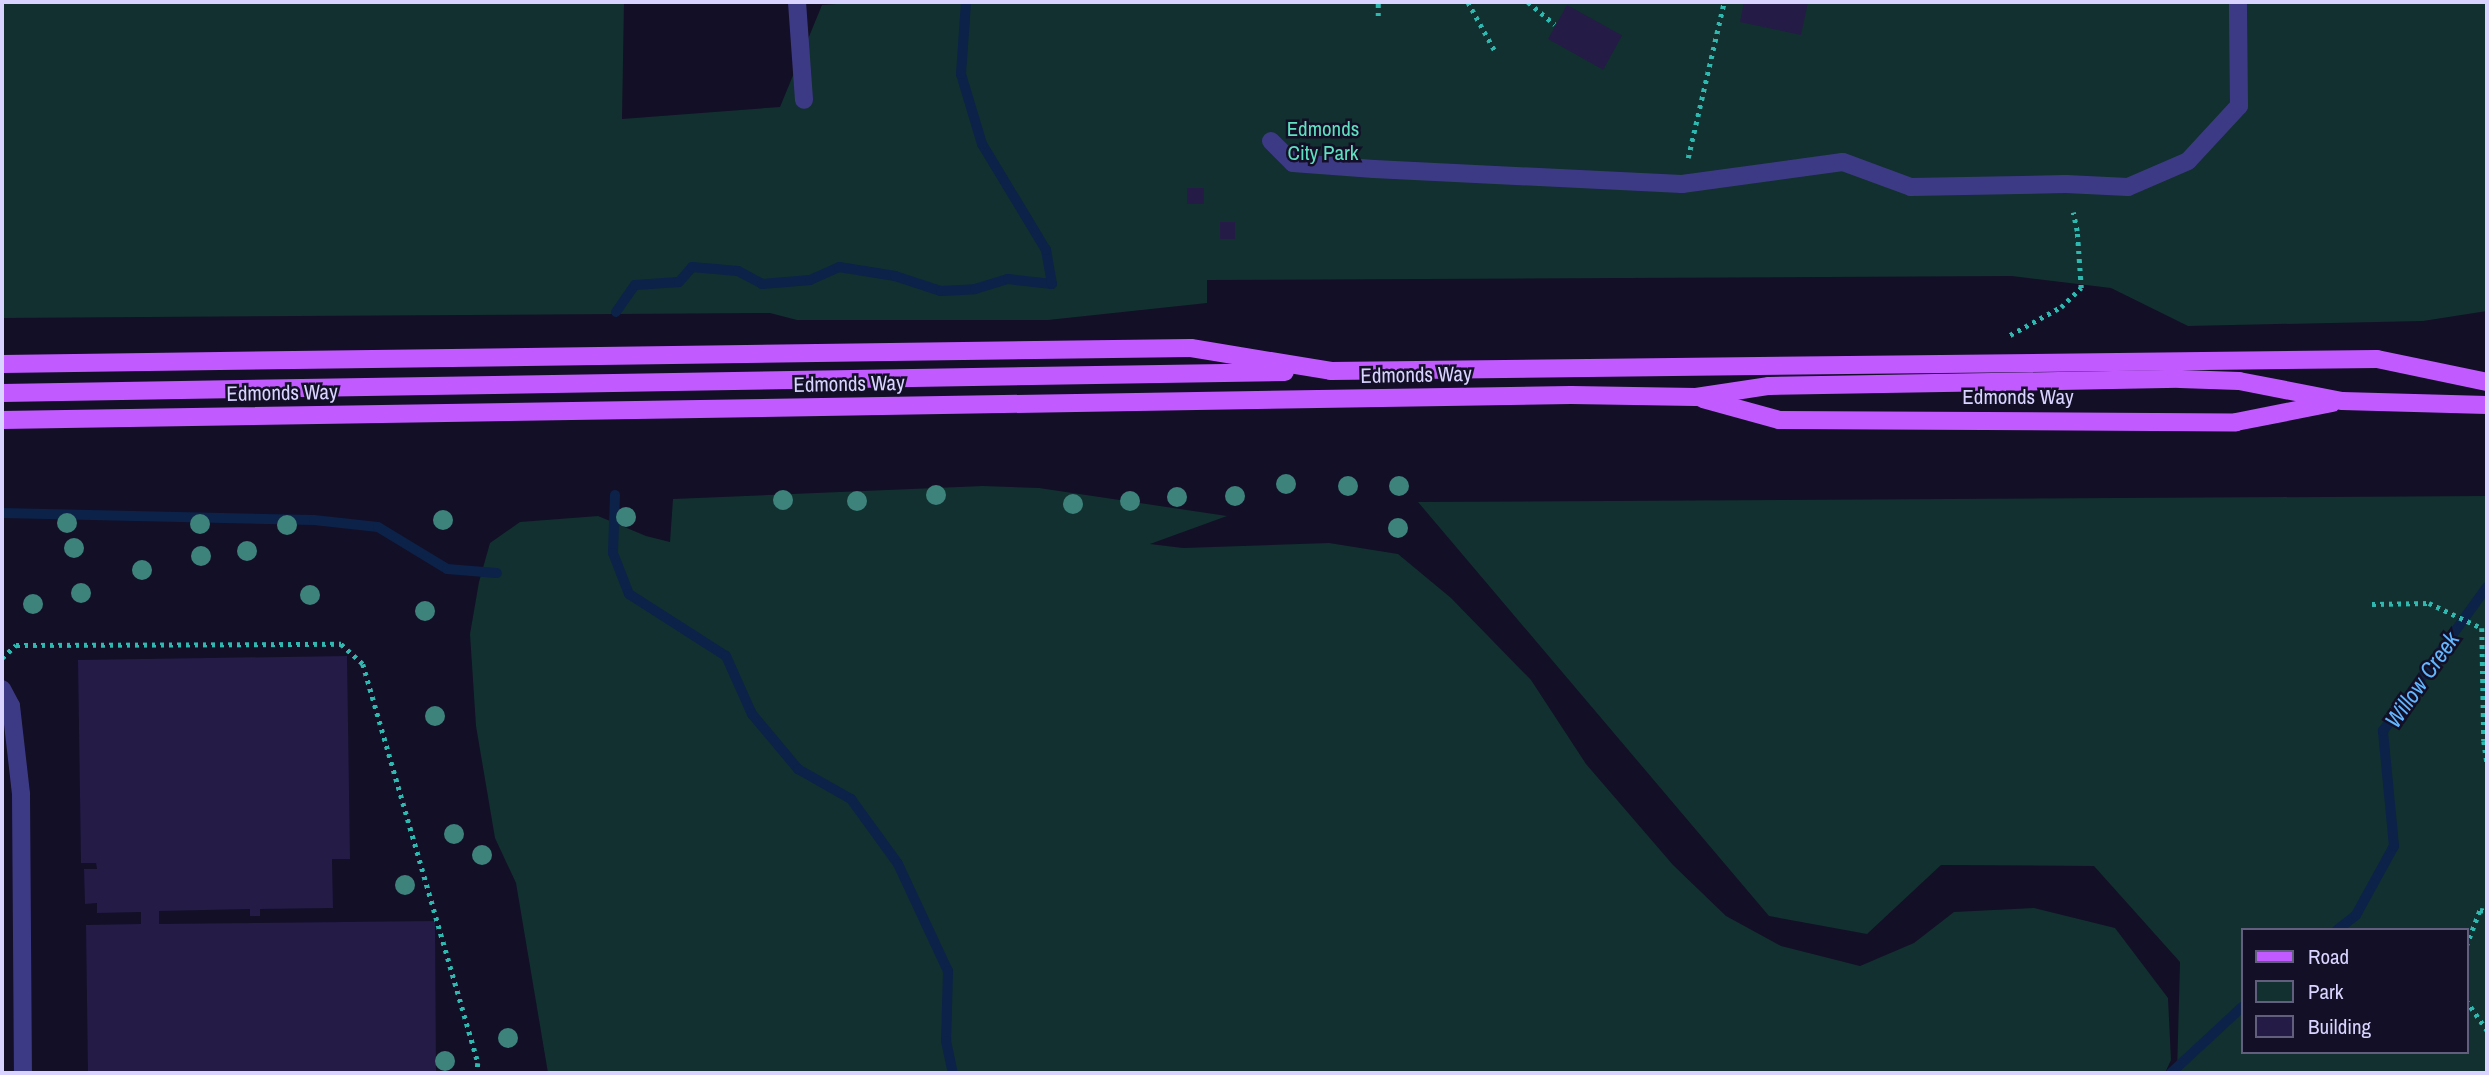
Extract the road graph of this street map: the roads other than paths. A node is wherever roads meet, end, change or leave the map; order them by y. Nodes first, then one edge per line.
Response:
1 (797, 2) edge
2 (2238, 2) edge
3 (804, 100) dead end
4 (1271, 141) dead end
5 (2, 364) edge
6 (1331, 371) junction
7 (2487, 382) edge
8 (2, 393) edge
9 (1696, 397) junction
10 (2342, 401) junction
11 (2487, 405) edge
12 (2, 420) edge
13 (2, 689) edge
14 (23, 1073) edge

1 - 3 lane
2 - 4 lane
5 - 6 main road
6 - 7 main road
6 - 8 main road
9 - 10 main road, Edmonds Way
9 - 10 main road, Edmonds Way
9 - 12 main road, Edmonds Way
10 - 11 main road, Edmonds Way
13 - 14 lane

